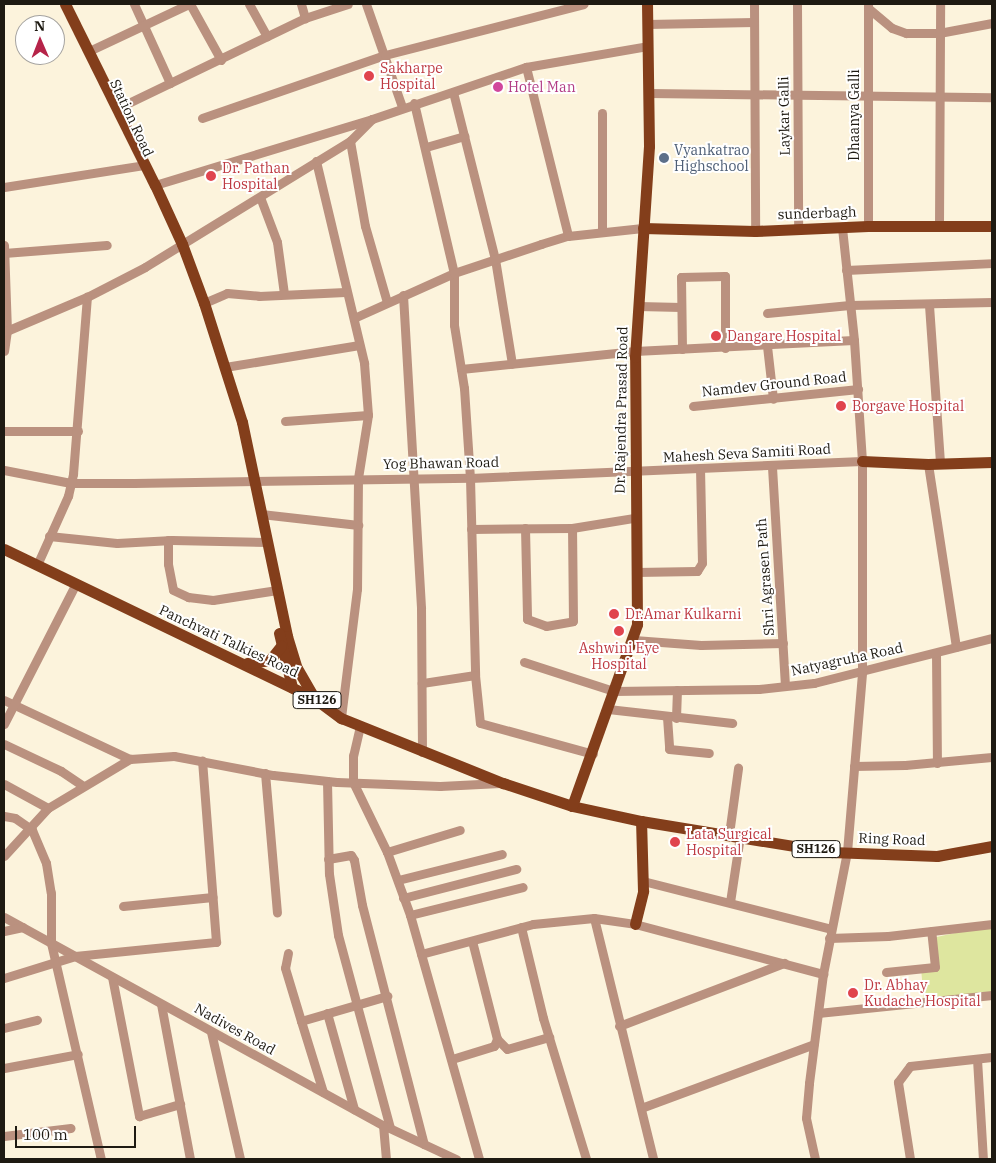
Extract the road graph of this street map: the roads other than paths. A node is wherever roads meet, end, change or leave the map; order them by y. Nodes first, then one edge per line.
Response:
1 (58, 4) edge
2 (65, 4) edge
3 (134, 4) edge
4 (190, 4) edge
5 (249, 4) edge
6 (301, 4) edge
7 (348, 4) edge
8 (366, 4) edge
9 (584, 4) edge
10 (646, 4) edge
11 (754, 4) edge
12 (797, 4) edge
13 (940, 4) edge
14 (868, 6) edge
15 (305, 18) junction
16 (754, 22) junction
17 (992, 23) edge
18 (647, 24) junction
19 (145, 28) junction
20 (939, 33) junction
21 (267, 36) junction
22 (647, 46) junction
23 (89, 52) junction
24 (385, 55) junction
25 (220, 60) junction
26 (526, 67) junction
27 (170, 82) junction
28 (453, 92) junction
29 (754, 92) junction
30 (649, 93) junction
31 (868, 96) junction
32 (798, 97) junction
33 (939, 97) junction
34 (992, 97) edge
35 (414, 103) junction
36 (402, 107) junction
37 (118, 108) junction
38 (602, 113) dead end
39 (202, 118) dead end
40 (372, 119) junction
41 (464, 136) junction
42 (350, 141) junction
43 (426, 147) junction
44 (316, 161) junction
45 (142, 166) junction
46 (155, 185) junction
47 (4, 187) edge
48 (260, 197) junction
49 (939, 225) junction
50 (868, 226) junction
51 (992, 226) edge
52 (842, 227) junction
53 (643, 228) junction
54 (798, 229) junction
55 (755, 230) junction
56 (602, 231) junction
57 (568, 236) junction
58 (107, 245) dead end
59 (180, 245) junction
60 (4, 251) edge
61 (495, 259) junction
62 (992, 263) edge
63 (846, 270) junction
64 (454, 273) junction
65 (345, 292) junction
66 (284, 294) junction
67 (87, 296) junction
68 (403, 296) junction
69 (387, 302) junction
70 (992, 302) edge
71 (204, 303) junction
72 (850, 305) junction
73 (638, 306) junction
74 (929, 306) junction
75 (681, 307) junction
76 (767, 313) dead end
77 (354, 318) junction
78 (6, 331) edge
79 (854, 340) junction
80 (359, 345) junction
81 (768, 346) junction
82 (725, 348) junction
83 (682, 349) junction
84 (4, 351) edge
85 (635, 351) junction
86 (512, 364) junction
87 (225, 367) junction
88 (461, 369) junction
89 (858, 389) junction
90 (773, 399) junction
91 (693, 406) dead end
92 (368, 415) junction
93 (285, 420) dead end
94 (4, 431) edge
95 (78, 431) junction
96 (862, 461) junction
97 (992, 462) edge
98 (928, 464) junction
99 (940, 464) junction
100 (772, 467) junction
101 (700, 469) junction
102 (4, 470) edge
103 (634, 472) junction
104 (358, 478) junction
105 (415, 478) junction
106 (470, 478) junction
107 (252, 481) junction
108 (71, 483) junction
109 (262, 514) junction
110 (634, 518) junction
111 (358, 525) junction
112 (526, 528) junction
113 (572, 528) junction
114 (471, 529) junction
115 (49, 536) junction
116 (168, 540) junction
117 (264, 542) junction
118 (4, 548) edge
119 (37, 565) junction
120 (636, 572) junction
121 (75, 585) junction
122 (273, 590) junction
123 (992, 638) edge
124 (634, 640) junction
125 (783, 644) junction
126 (281, 646) junction
127 (956, 647) junction
128 (936, 653) junction
129 (524, 662) dead end
130 (240, 663) junction
131 (862, 672) junction
132 (475, 675) junction
133 (422, 684) junction
134 (785, 686) junction
135 (292, 687) junction
136 (677, 690) junction
137 (614, 691) junction
138 (314, 698) junction
139 (4, 700) edge
140 (14, 705) junction
141 (608, 709) junction
142 (341, 718) junction
143 (667, 718) junction
144 (676, 718) junction
145 (4, 724) edge
146 (732, 724) dead end
147 (360, 726) junction
148 (4, 744) edge
149 (422, 752) junction
150 (709, 753) dead end
151 (593, 754) junction
152 (992, 757) edge
153 (130, 759) junction
154 (202, 761) junction
155 (937, 763) junction
156 (854, 766) junction
157 (738, 768) dead end
158 (265, 773) junction
159 (327, 781) junction
160 (353, 782) junction
161 (503, 783) junction
162 (4, 784) edge
163 (82, 785) junction
164 (572, 806) junction
165 (48, 808) junction
166 (4, 816) edge
167 (641, 822) junction
168 (28, 827) junction
169 (460, 830) dead end
170 (734, 835) junction
171 (992, 846) edge
172 (387, 852) junction
173 (847, 852) junction
174 (502, 854) dead end
175 (4, 856) edge
176 (328, 859) junction
177 (516, 869) dead end
178 (398, 880) junction
179 (643, 881) junction
180 (523, 887) dead end
181 (213, 897) junction
182 (403, 898) junction
183 (730, 902) junction
184 (123, 906) dead end
185 (277, 912) dead end
186 (410, 915) junction
187 (4, 917) edge
188 (594, 918) junction
189 (635, 924) junction
190 (992, 924) edge
191 (521, 927) junction
192 (23, 928) junction
193 (4, 930) edge
194 (931, 931) junction
195 (830, 933) junction
196 (472, 941) junction
197 (51, 943) junction
198 (288, 954) dead end
199 (421, 954) junction
200 (75, 956) junction
201 (55, 960) junction
202 (784, 963) junction
203 (886, 972) dead end
204 (823, 974) junction
205 (112, 977) junction
206 (4, 978) edge
207 (992, 995) edge
208 (387, 996) junction
209 (161, 1004) junction
210 (356, 1004) junction
211 (327, 1013) junction
212 (818, 1013) junction
213 (38, 1020) dead end
214 (301, 1021) junction
215 (619, 1026) junction
216 (4, 1028) edge
217 (211, 1032) junction
218 (549, 1037) junction
219 (497, 1040) junction
220 (814, 1044) junction
221 (78, 1054) junction
222 (992, 1056) edge
223 (977, 1058) junction
224 (452, 1059) junction
225 (4, 1068) edge
226 (323, 1092) junction
227 (180, 1104) junction
228 (641, 1108) junction
229 (354, 1109) junction
230 (386, 1126) junction
231 (71, 1128) dead end
232 (4, 1136) edge
233 (424, 1144) junction
234 (440, 1156) edge
235 (812, 1158) edge
236 (101, 1159) edge
237 (190, 1159) edge
238 (240, 1159) edge
239 (386, 1159) edge
240 (456, 1159) edge
241 (479, 1159) edge
242 (586, 1159) edge
243 (653, 1159) edge
244 (910, 1159) edge
245 (983, 1159) edge

1 - 45 main road, Station Road
2 - 23 main road, Station Road
3 - 19 street
4 - 19 street
4 - 25 street
5 - 21 street
6 - 15 street
7 - 15 street
8 - 24 street
9 - 24 street
10 - 18 main road, Dr. Rajendra Prasad Road
11 - 16 street
12 - 32 street, Laykar Galli
13 - 20 street
14 - 20 street
14 - 31 street, Dhaanya Galli
15 - 21 street
16 - 18 street
16 - 29 street
17 - 20 street
18 - 22 main road, Dr. Rajendra Prasad Road
19 - 23 street
19 - 27 street
20 - 33 street
21 - 25 street
22 - 26 street
22 - 30 main road, Dr. Rajendra Prasad Road
23 - 37 main road, Station Road
24 - 36 street
24 - 39 street
25 - 27 street
26 - 28 street
26 - 57 street
27 - 37 street
28 - 35 street
28 - 41 street
29 - 30 street
29 - 32 street
29 - 55 street
30 - 53 main road, Dr. Rajendra Prasad Road
31 - 32 street
31 - 33 street
31 - 50 street, Dhaanya Galli
32 - 54 street, Laykar Galli
33 - 34 street
33 - 49 street
35 - 36 street
35 - 43 street
36 - 40 street
37 - 45 main road, Station Road
38 - 56 street
40 - 42 street
40 - 46 street
41 - 43 street
41 - 61 street
42 - 44 street
42 - 69 street
43 - 64 street
44 - 48 street
44 - 65 street
45 - 46 main road, Station Road
45 - 47 street
45 - 59 main road, Station Road
46 - 59 main road, Station Road
48 - 59 street
48 - 66 street
49 - 50 main road, sunderbagh
49 - 51 main road, sunderbagh
50 - 52 main road, sunderbagh
52 - 54 main road, sunderbagh
52 - 63 street
53 - 55 main road, sunderbagh
53 - 56 street
53 - 73 main road, Dr. Rajendra Prasad Road
54 - 55 main road, sunderbagh
56 - 57 street
57 - 61 street
58 - 60 street
59 - 67 street
59 - 71 main road
59 - 107 main road
60 - 78 street
61 - 64 street
61 - 86 street
62 - 63 street
63 - 72 street
64 - 68 street
64 - 88 street
65 - 66 street
65 - 77 street
66 - 71 street
67 - 78 street
67 - 95 street
68 - 69 street
68 - 105 street
69 - 77 street
70 - 74 street
71 - 87 main road
72 - 74 street
72 - 76 street
72 - 79 street
73 - 75 street
73 - 85 main road, Dr. Rajendra Prasad Road
74 - 99 street
75 - 82 street
75 - 83 street
77 - 80 street
78 - 84 street
79 - 81 street
79 - 89 street
80 - 87 street
80 - 92 street
81 - 82 street
81 - 90 street
82 - 83 street
83 - 85 street
85 - 86 street
85 - 103 main road, Dr. Rajendra Prasad Road
86 - 88 street
87 - 107 main road
88 - 106 street
89 - 90 street, Namdev Ground Road
89 - 96 street
90 - 91 street, Namdev Ground Road
92 - 93 street
92 - 104 street
94 - 95 street
95 - 108 street
96 - 98 main road
96 - 100 street, Mahesh Seva Samiti Road
96 - 131 street
97 - 99 main road
98 - 99 main road
98 - 127 street
100 - 101 street, Mahesh Seva Samiti Road
100 - 125 street, Shri Agrasen Path
101 - 103 street, Mahesh Seva Samiti Road
101 - 120 street
102 - 108 street, Yog Bhawan Road
103 - 106 street, Yog Bhawan Road
103 - 110 main road, Dr. Rajendra Prasad Road
104 - 105 street, Yog Bhawan Road
104 - 107 street, Yog Bhawan Road
104 - 111 street
105 - 106 street, Yog Bhawan Road
105 - 133 street
106 - 114 street
107 - 108 street, Yog Bhawan Road
107 - 109 main road
107 - 117 main road
108 - 115 street
109 - 111 street
109 - 117 main road
110 - 113 street
110 - 120 main road, Dr. Rajendra Prasad Road
111 - 142 street
112 - 113 street
112 - 113 street
112 - 114 street
114 - 132 street
115 - 116 street
115 - 119 street
116 - 117 street
116 - 122 street
117 - 122 main road
118 - 119 main road, Panchvati Talkies Road / SH126
119 - 121 main road, Panchvati Talkies Road / SH126
120 - 124 main road, Dr. Rajendra Prasad Road
121 - 130 main road, Panchvati Talkies Road / SH126
121 - 140 street
122 - 126 main road
122 - 138 main road
123 - 127 street, Natyagruha Road
124 - 125 street
124 - 137 main road, Dr. Rajendra Prasad Road
125 - 134 street, Shri Agrasen Path
126 - 130 main road
126 - 135 main road
127 - 128 street, Natyagruha Road
128 - 131 street, Natyagruha Road
128 - 155 street
129 - 137 street, Natyagruha Road
130 - 135 main road, Panchvati Talkies Road / SH126
131 - 134 street, Natyagruha Road
131 - 156 street
132 - 133 street
132 - 151 street
133 - 149 street
134 - 136 street, Natyagruha Road
135 - 138 main road, Panchvati Talkies Road / SH126
136 - 137 street, Natyagruha Road
136 - 144 street
137 - 141 main road, Dr. Rajendra Prasad Road
138 - 142 main road, Panchvati Talkies Road / SH126
139 - 140 street
140 - 145 street
140 - 153 street
141 - 143 street
141 - 151 main road, Dr. Rajendra Prasad Road
142 - 147 main road, Panchvati Talkies Road / SH126
143 - 144 street
143 - 150 street
144 - 146 street
147 - 149 main road, Panchvati Talkies Road / SH126
147 - 160 street
148 - 163 street
149 - 161 main road, Panchvati Talkies Road / SH126
151 - 164 main road, Dr. Rajendra Prasad Road
152 - 155 street
153 - 154 street
153 - 163 street
154 - 158 street
154 - 181 street
155 - 156 street
156 - 173 street
157 - 170 street
158 - 159 street
158 - 185 street
159 - 160 street
159 - 176 street
160 - 161 street
160 - 172 street
161 - 164 main road, Panchvati Talkies Road / SH126
162 - 165 street
163 - 165 street
164 - 167 main road, Panchvati Talkies Road / SH126
165 - 168 street
166 - 168 street
167 - 170 main road, Ring Road / SH126
167 - 179 main road
168 - 175 street
168 - 197 street
169 - 172 street
170 - 173 main road, Ring Road / SH126
170 - 183 street
171 - 173 main road, Ring Road / SH126
172 - 178 street
173 - 195 street
174 - 178 street
176 - 208 street
176 - 210 street
177 - 182 street
178 - 182 street
179 - 183 street
179 - 189 main road
180 - 186 street
181 - 184 street
181 - 200 street
182 - 186 street
183 - 195 street
186 - 199 street
187 - 192 street, Nadives Road
188 - 189 street
188 - 191 street
188 - 215 street
189 - 202 street
190 - 194 street
191 - 196 street
191 - 218 street
192 - 193 street
192 - 197 street, Nadives Road
194 - 195 street
194 - 203 street
195 - 204 street
196 - 199 street
196 - 219 street
197 - 200 street, Nadives Road
197 - 201 street
198 - 214 street
199 - 224 street
200 - 201 street
200 - 205 street, Nadives Road
201 - 206 street
201 - 221 street
202 - 204 street
202 - 215 street
204 - 212 street
205 - 209 street, Nadives Road
205 - 227 street
207 - 212 street
208 - 210 street
208 - 233 street
209 - 217 street, Nadives Road
209 - 227 street
210 - 211 street
210 - 230 street
211 - 214 street
211 - 229 street
212 - 220 street
213 - 216 street
214 - 226 street
215 - 228 street
217 - 226 street, Nadives Road
217 - 238 street
218 - 219 street
218 - 242 street
219 - 224 street
220 - 228 street
220 - 235 street
221 - 225 street
221 - 236 street
222 - 223 street
223 - 244 street
223 - 245 street
224 - 241 street
226 - 229 street, Nadives Road
227 - 237 street
228 - 243 street
229 - 230 street, Nadives Road
230 - 233 street, Nadives Road
230 - 239 street
231 - 232 street
233 - 234 street, Nadives Road
234 - 240 street, Nadives Road

